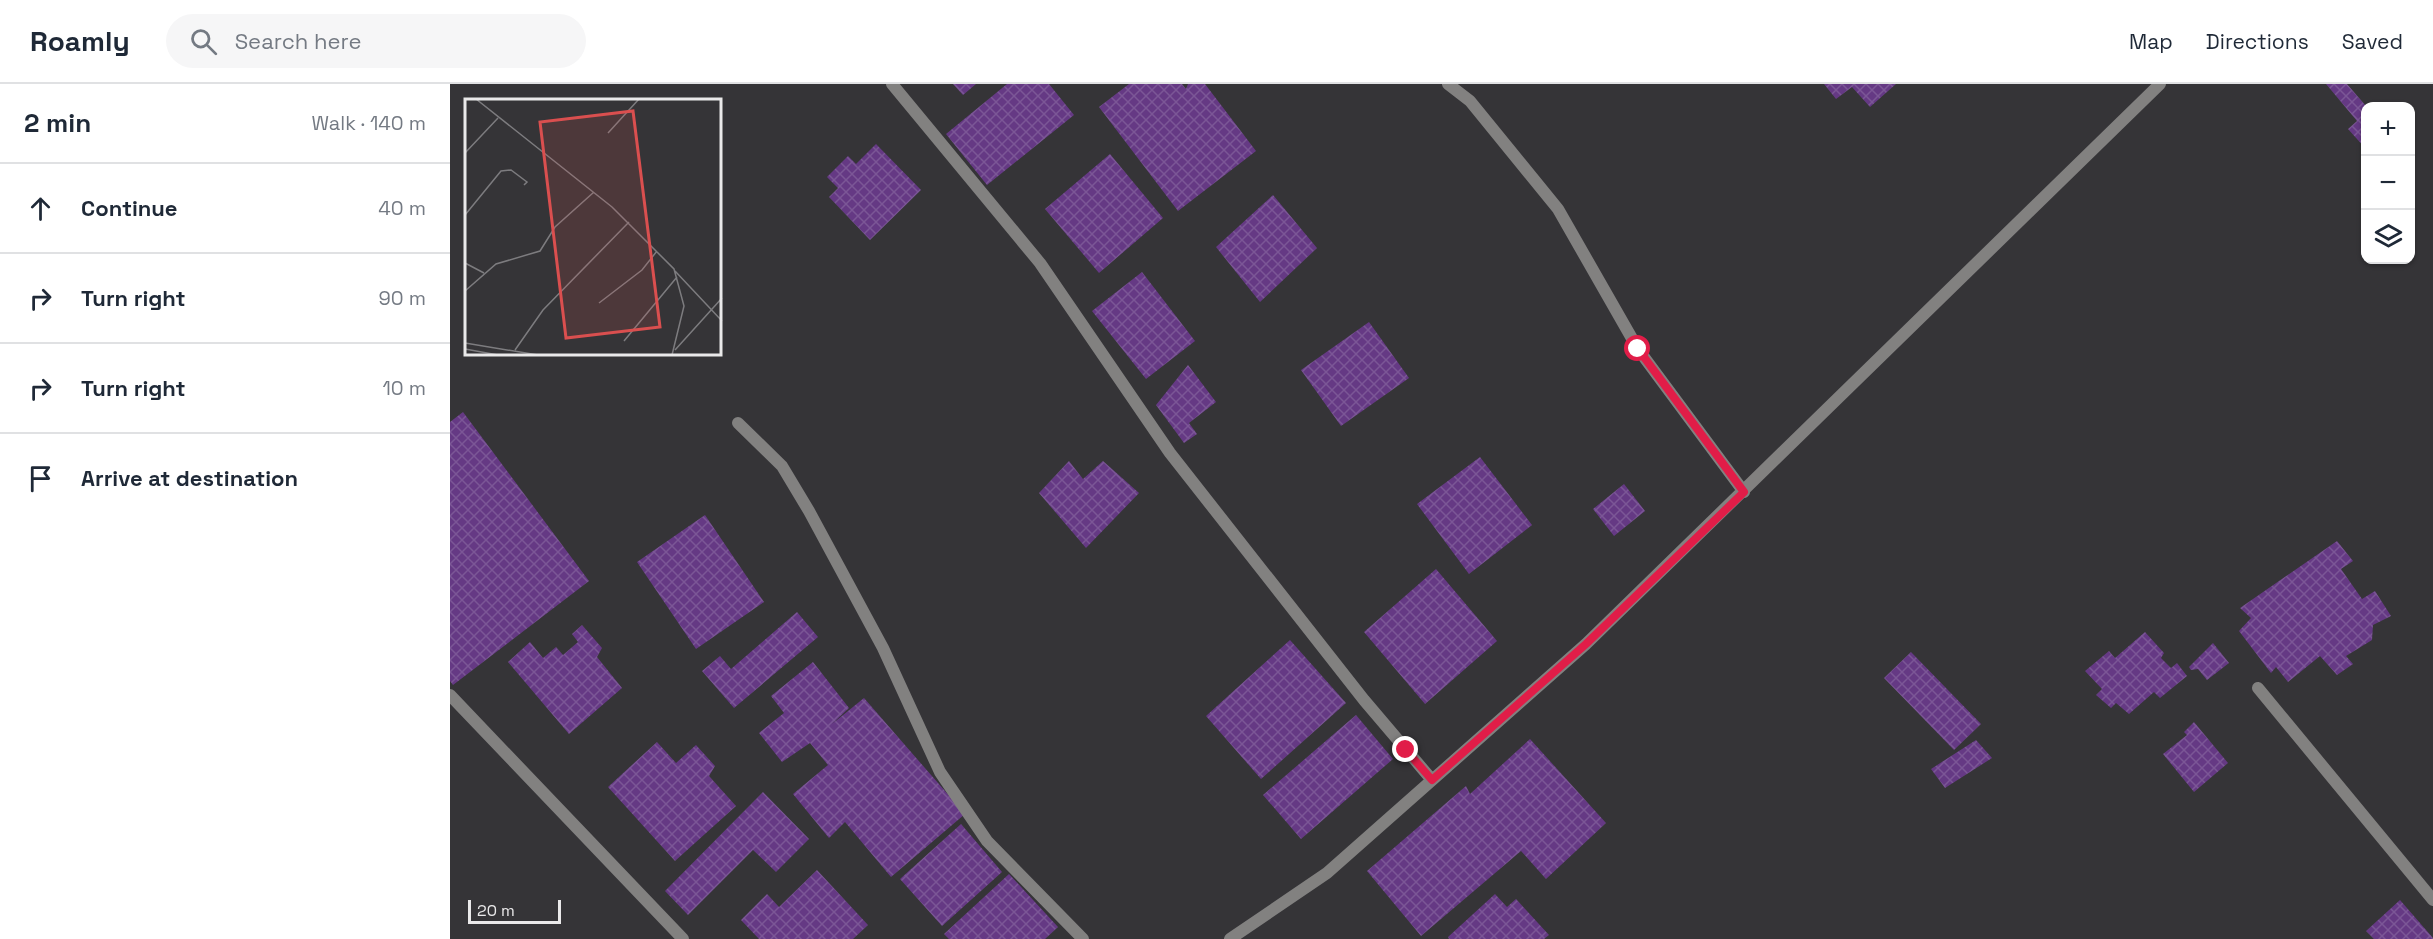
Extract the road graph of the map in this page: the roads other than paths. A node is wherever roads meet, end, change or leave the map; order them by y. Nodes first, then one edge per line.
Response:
1 (892, 84) edge
2 (1448, 84) edge
3 (2160, 84) edge
4 (738, 423) dead end
5 (1744, 492) junction
6 (2258, 688) dead end
7 (450, 695) edge
8 (1432, 780) junction
9 (2433, 900) edge
10 (683, 939) edge
11 (1083, 939) edge
12 (1230, 939) edge

1 - 8 street
2 - 5 street
3 - 5 street
4 - 11 street
5 - 8 street
6 - 9 street
7 - 10 street
8 - 12 street

